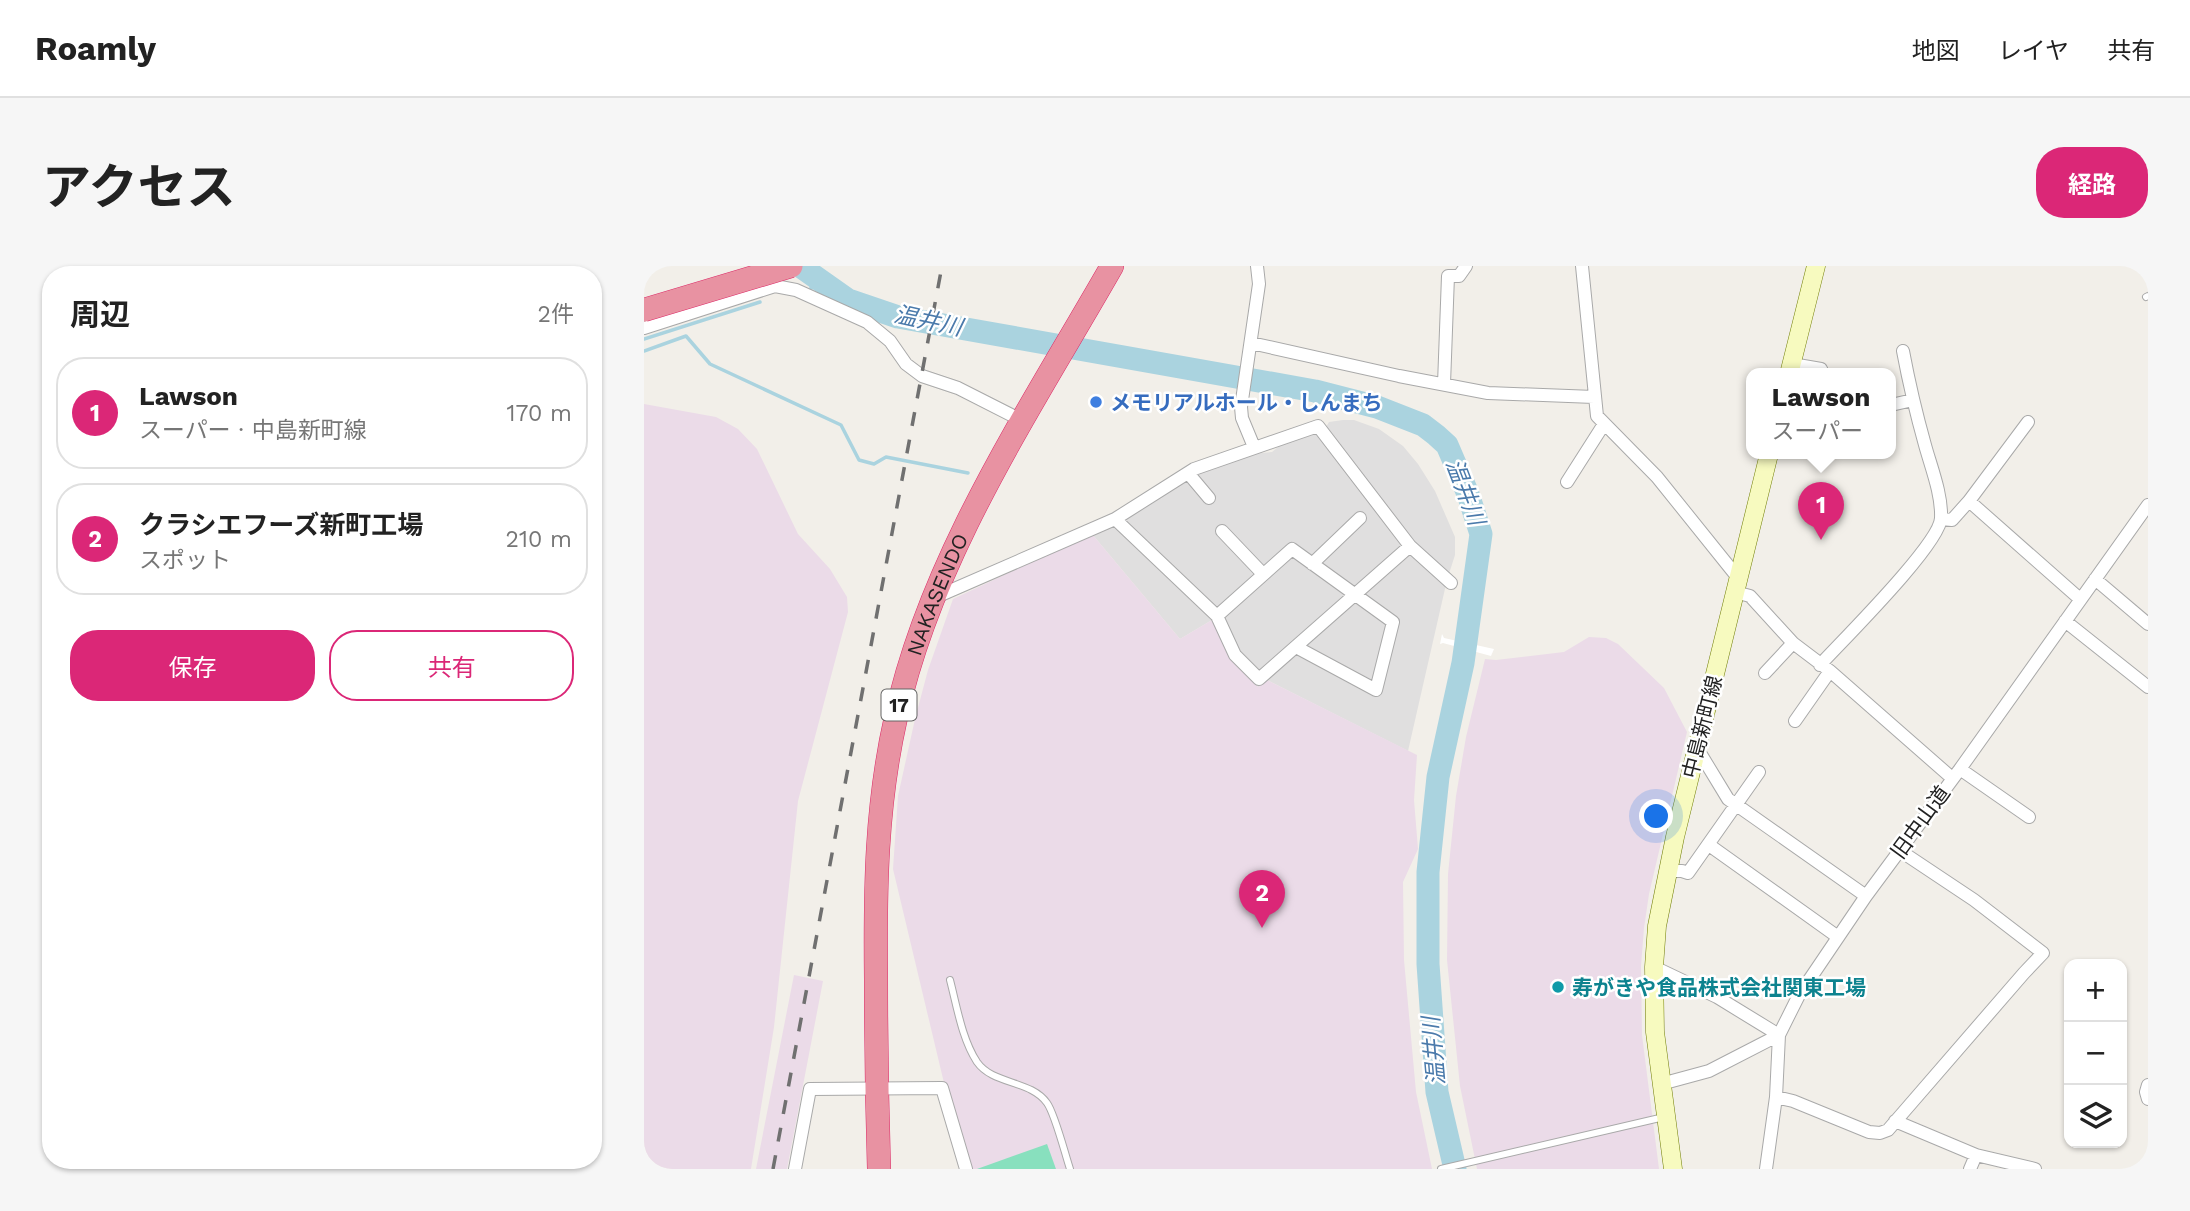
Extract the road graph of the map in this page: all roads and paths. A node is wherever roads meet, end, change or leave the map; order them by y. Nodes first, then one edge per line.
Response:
1 (734, 266) edge
2 (791, 266) edge
3 (1112, 266) edge
4 (1257, 266) edge
5 (1466, 266) edge
6 (1582, 266) edge
7 (1816, 266) edge
8 (775, 286) junction
9 (644, 310) edge
10 (644, 328) edge
11 (1251, 345) junction
12 (1903, 351) dead end
13 (1791, 368) edge
14 (1444, 384) junction
15 (1594, 397) junction
16 (1913, 400) junction
17 (1896, 404) edge
18 (1023, 421) junction
19 (2028, 422) dead end
20 (1604, 424) junction
21 (1254, 447) junction
22 (1768, 459) edge
23 (1188, 473) junction
24 (1567, 482) dead end
25 (1209, 498) dead end
26 (1969, 501) junction
27 (2148, 505) edge
28 (1360, 518) dead end
29 (1115, 519) junction
30 (1941, 519) junction
31 (1222, 531) dead end
32 (1410, 546) junction
33 (1312, 564) junction
34 (1263, 574) junction
35 (2095, 579) junction
36 (1451, 583) dead end
37 (1737, 586) junction
38 (1356, 594) junction
39 (934, 598) junction
40 (2080, 599) junction
41 (1217, 616) junction
42 (2065, 621) junction
43 (2148, 624) edge
44 (1793, 643) junction
45 (1296, 647) junction
46 (1825, 668) junction
47 (1765, 673) dead end
48 (2148, 687) edge
49 (1796, 721) dead end
50 (1697, 748) junction
51 (1759, 772) dead end
52 (1956, 774) junction
53 (1736, 804) junction
54 (2029, 817) dead end
55 (1709, 845) junction
56 (1899, 849) junction
57 (1667, 872) junction
58 (1866, 896) junction
59 (1838, 936) junction
60 (1654, 968) junction
61 (950, 980) dead end
62 (1779, 1035) junction
63 (1661, 1084) junction
64 (2148, 1085) edge
65 (876, 1090) junction
66 (1776, 1097) junction
67 (2148, 1099) edge
68 (1665, 1117) junction
69 (1895, 1121) junction
70 (1976, 1155) junction
71 (794, 1169) edge
72 (879, 1169) edge
73 (967, 1169) edge
74 (1070, 1169) edge
75 (1441, 1169) edge
76 (1673, 1169) edge
77 (1766, 1169) edge
78 (1970, 1169) edge
79 (2035, 1169) edge

1 - 8 street
2 - 9 highway, bridge
3 - 18 highway, NAKASENDO / 17
4 - 11 street
5 - 14 street
6 - 15 street
7 - 13 main road
8 - 10 street
8 - 18 street
11 - 14 street
11 - 21 street
12 - 16 street
14 - 15 street
15 - 20 street
16 - 17 street
16 - 30 street
18 - 39 highway, NAKASENDO / 17
19 - 26 street
20 - 24 street
20 - 37 street
21 - 23 street
21 - 32 street
22 - 37 main road, 中島新町線
23 - 25 street
23 - 29 street
26 - 30 street
26 - 40 street
27 - 35 street, 旧中山道
28 - 33 street
29 - 39 street
29 - 41 street
30 - 46 street
31 - 34 street
32 - 36 street
32 - 38 street
33 - 34 street
33 - 38 street
34 - 41 street
35 - 40 street, 旧中山道
35 - 43 street
37 - 44 street
37 - 50 main road, 中島新町線
38 - 45 street
38 - 45 street
39 - 65 highway, NAKASENDO / 17
40 - 42 street, 旧中山道
41 - 45 street
42 - 48 street
42 - 52 street, 旧中山道
44 - 46 street
44 - 47 street
46 - 49 street
46 - 52 street
50 - 53 street
50 - 57 main road, 中島新町線
51 - 53 street
52 - 54 street
52 - 56 street, 旧中山道
53 - 55 street
53 - 58 street
55 - 57 street
55 - 59 street
56 - 58 street, 旧中山道
56 - 69 street
57 - 60 main road, 中島新町線
58 - 59 street, 旧中山道
59 - 62 street, 旧中山道
60 - 62 street
60 - 63 main road, 中島新町線
61 - 74 lane
62 - 63 street
62 - 66 street, 旧中山道
63 - 68 main road, 中島新町線
64 - 67 street
65 - 71 street
65 - 72 highway, NAKASENDO / 17
65 - 73 street
66 - 69 street
66 - 77 street, 旧中山道
68 - 75 lane
68 - 76 main road, 中島新町線
69 - 70 street
70 - 78 street
70 - 79 street

